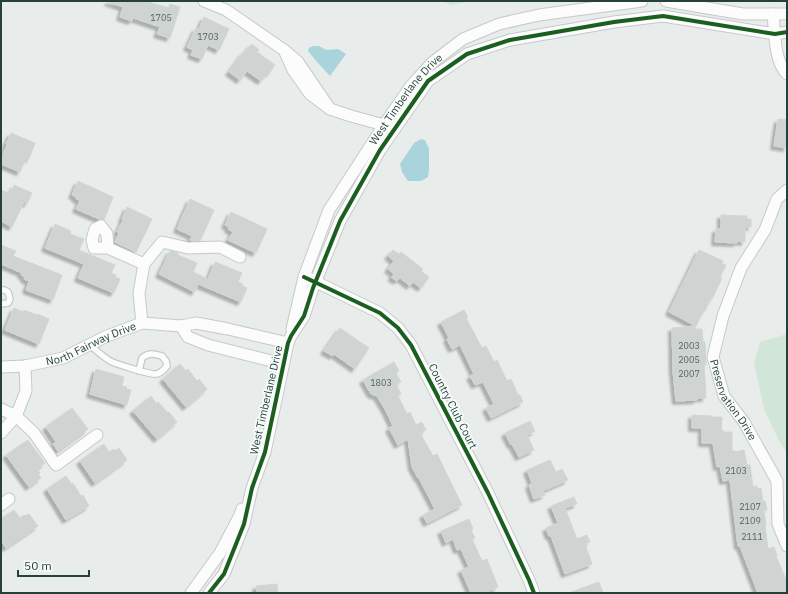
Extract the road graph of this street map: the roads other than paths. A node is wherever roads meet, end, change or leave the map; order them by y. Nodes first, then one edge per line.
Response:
1 (204, 1) edge
2 (642, 1) edge
3 (666, 1) edge
4 (773, 14) junction
5 (786, 15) edge
6 (787, 31) edge
7 (775, 34) junction
8 (787, 74) edge
9 (384, 125) junction
10 (787, 190) edge
11 (108, 248) dead end
12 (240, 257) dead end
13 (144, 264) junction
14 (304, 276) junction
15 (315, 282) junction
16 (1, 290) edge
17 (1, 304) edge
18 (142, 324) junction
19 (181, 326) junction
20 (289, 340) junction
21 (89, 345) junction
22 (283, 364) junction
23 (25, 366) junction
24 (1, 367) edge
25 (139, 371) junction
26 (1, 409) edge
27 (16, 416) junction
28 (1, 433) edge
29 (98, 435) dead end
30 (252, 488) junction
31 (787, 546) edge
32 (191, 593) edge
33 (209, 593) edge
34 (534, 593) edge

1 - 9 street
2 - 9 street, West Timberlane Drive
3 - 4 street
4 - 5 street
4 - 7 street
5 - 6 street
6 - 7 street, West Timberlane Drive
7 - 8 street
7 - 15 street, West Timberlane Drive
9 - 14 street, West Timberlane Drive
10 - 31 street, Preservation Drive
11 - 13 street
12 - 13 street
13 - 18 street
14 - 15 street, Country Club Court
14 - 20 street, West Timberlane Drive
15 - 20 street, West Timberlane Drive
15 - 34 street, Country Club Court
16 - 17 lane
18 - 19 street, North Fairway Drive
18 - 21 street, North Fairway Drive
19 - 20 street, North Fairway Drive
19 - 22 street
20 - 22 street, West Timberlane Drive
21 - 23 street, North Fairway Drive
21 - 25 lane
22 - 30 street, West Timberlane Drive
23 - 24 street, North Fairway Drive
23 - 27 street
25 - 25 lane
26 - 27 street
27 - 28 street
27 - 29 street
30 - 32 street, West Timberlane Drive
30 - 33 street, West Timberlane Drive

